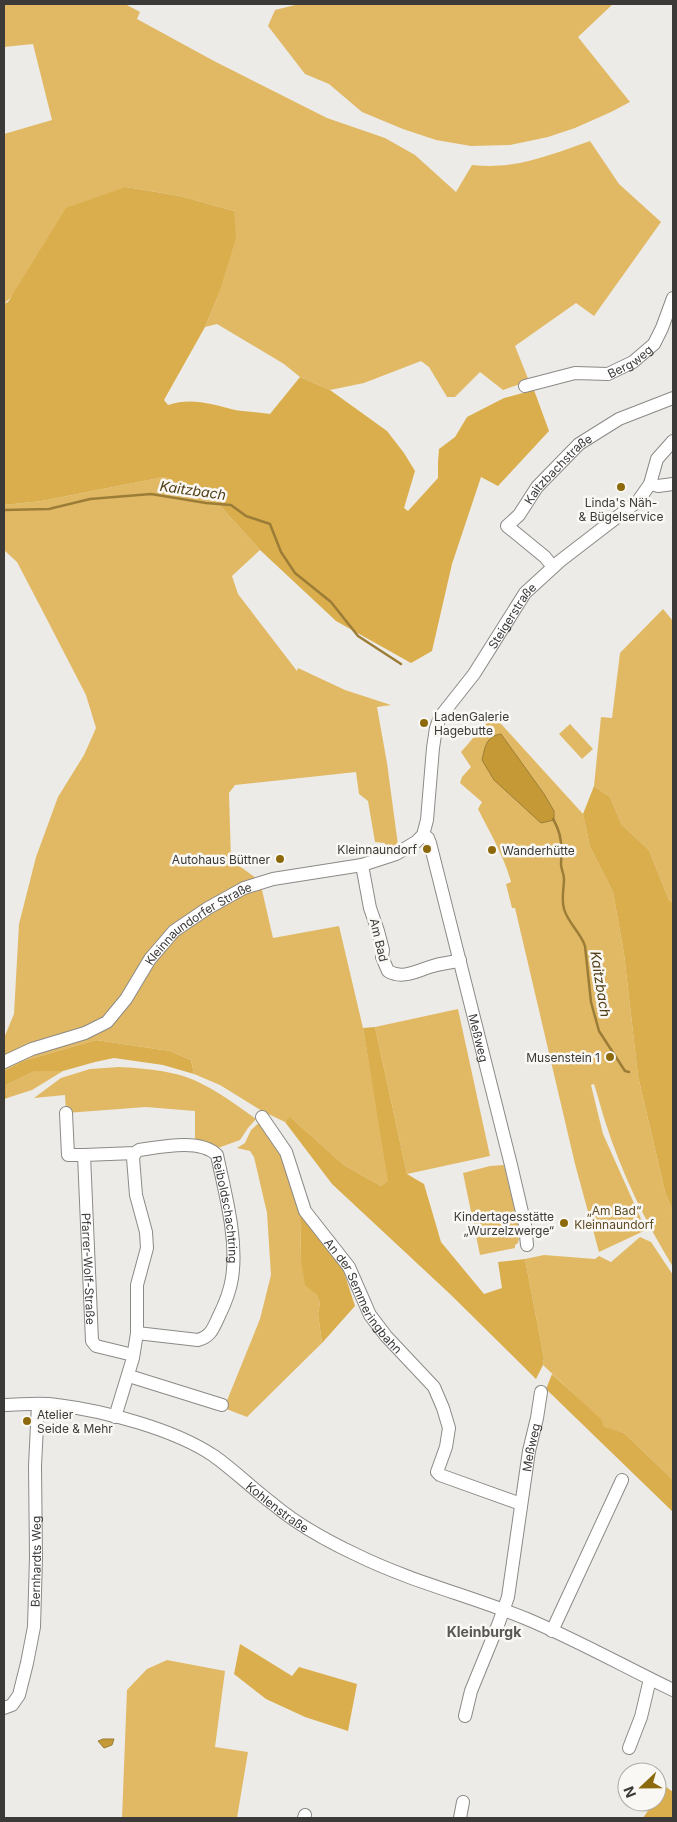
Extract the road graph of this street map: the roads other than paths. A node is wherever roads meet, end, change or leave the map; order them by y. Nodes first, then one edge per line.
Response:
1 (673, 298) edge
2 (525, 386) dead end
3 (673, 398) edge
4 (673, 441) edge
5 (650, 484) junction
6 (673, 484) edge
7 (553, 567) junction
8 (423, 835) junction
9 (362, 865) junction
10 (460, 960) junction
11 (4, 1062) edge
12 (66, 1113) dead end
13 (262, 1117) dead end
14 (134, 1153) junction
15 (84, 1155) junction
16 (527, 1246) dead end
17 (137, 1333) junction
18 (133, 1355) junction
19 (129, 1376) junction
20 (541, 1392) dead end
21 (38, 1404) junction
22 (4, 1405) edge
23 (222, 1405) dead end
24 (116, 1417) junction
25 (622, 1480) dead end
26 (521, 1504) junction
27 (503, 1610) junction
28 (552, 1631) junction
29 (650, 1679) junction
30 (673, 1690) edge
31 (4, 1708) edge
32 (465, 1716) dead end
33 (630, 1748) dead end
34 (463, 1802) dead end
35 (460, 1818) edge

1 - 2 street, Bergweg
3 - 7 street, Kaitzbachstraße
4 - 5 street, Steigerstraße
5 - 6 street
5 - 7 street, Steigerstraße
7 - 8 street, Steigerstraße
8 - 9 street, Kleinnaundorfer Straße
8 - 10 street, Meßweg
9 - 10 street, Am Bad
9 - 11 street, Kleinnaundorfer Straße
10 - 16 street, Meßweg
12 - 15 street
13 - 26 street, An der Semmeringbahn
14 - 15 street
14 - 17 street
14 - 17 street, Reiboldschachtring
15 - 18 street, Pfarrer-Wolf-Straße
17 - 18 street
18 - 19 street
19 - 23 street
19 - 24 street
20 - 26 street, Meßweg
21 - 22 street, Kohlenstraße
21 - 24 street, Kohlenstraße
21 - 31 street, Bernhardts Weg
24 - 27 street, Kohlenstraße
25 - 28 street
26 - 27 street, Meßweg
27 - 28 street, Kohlenstraße
27 - 32 street, Meßweg
28 - 29 street, Kohlenstraße
29 - 30 street, Kohlenstraße
29 - 33 street
34 - 35 street

